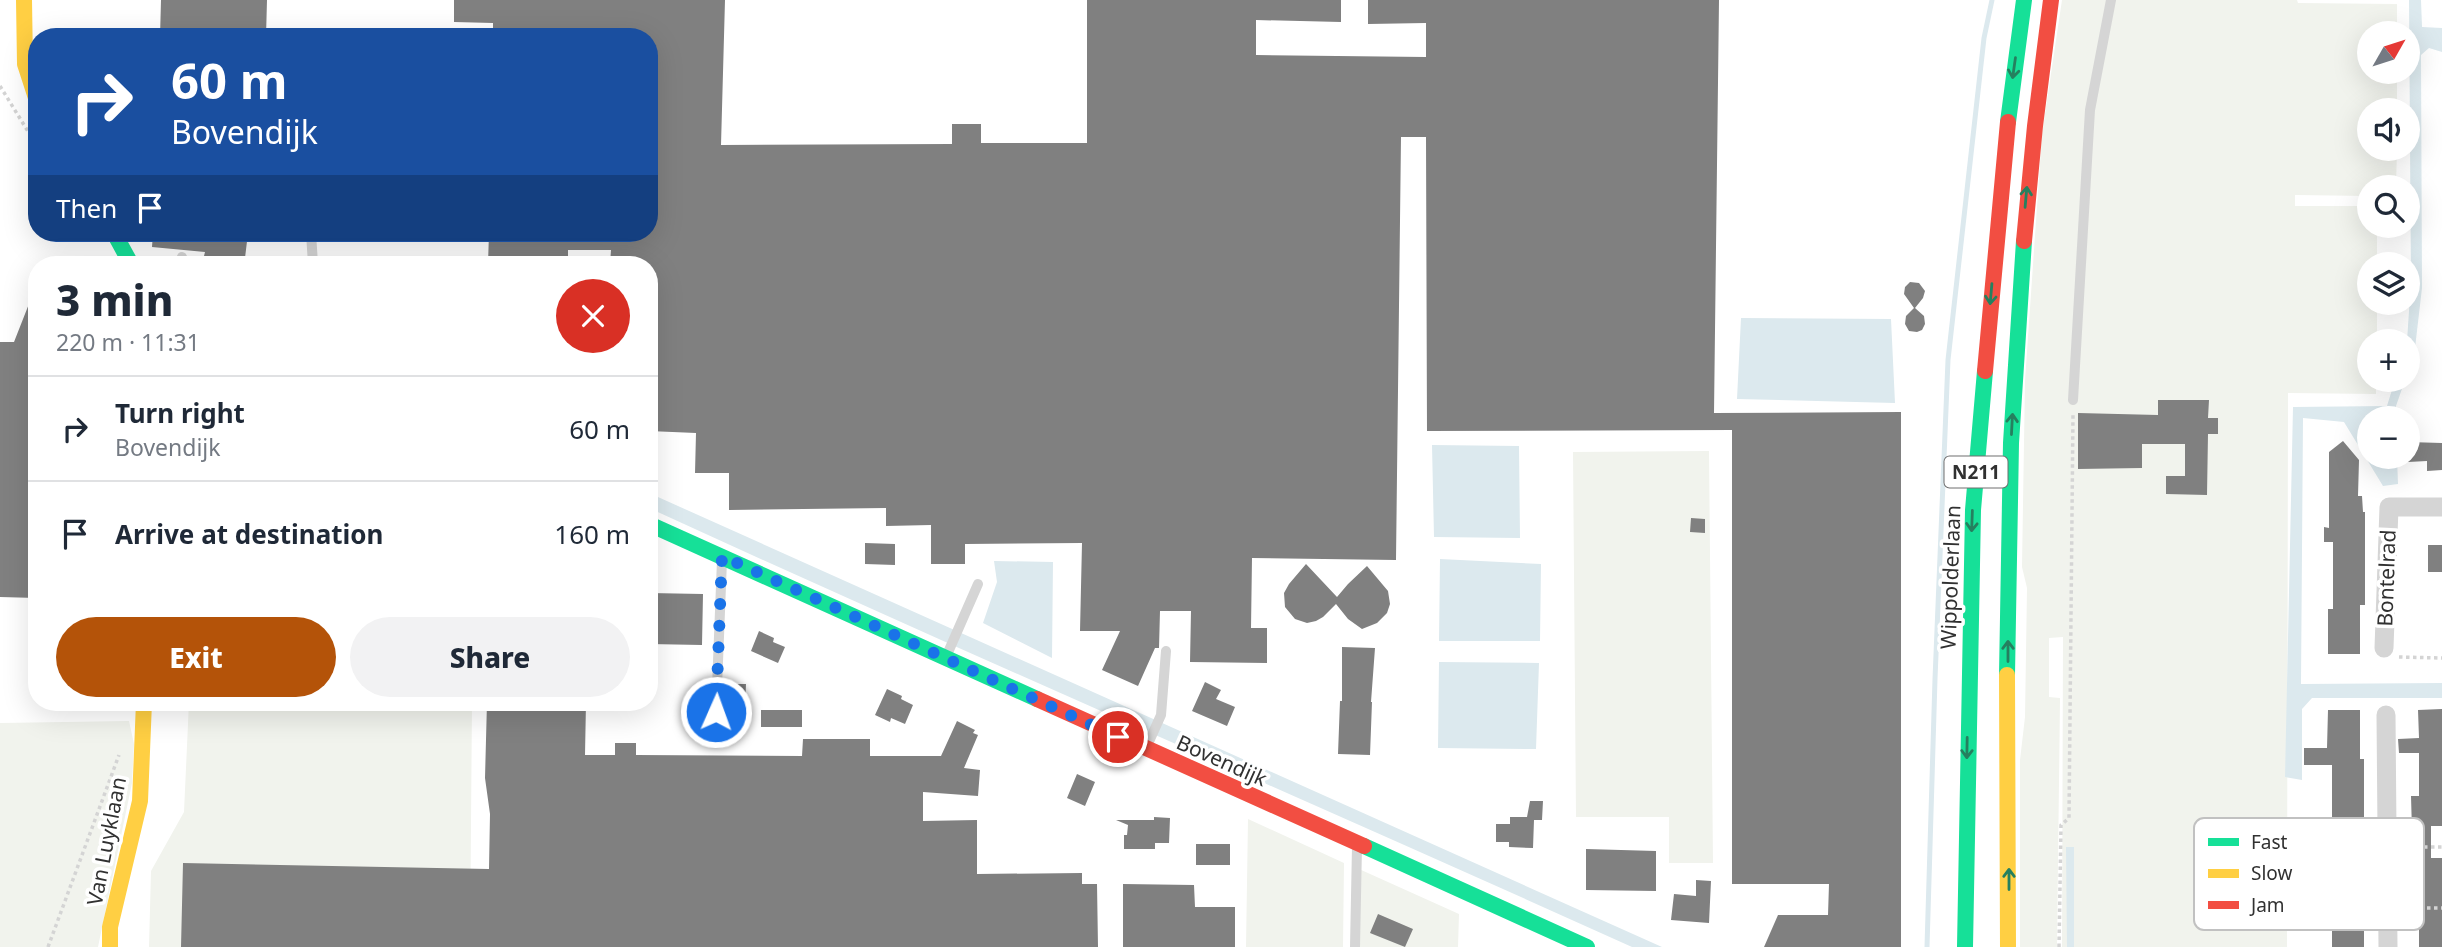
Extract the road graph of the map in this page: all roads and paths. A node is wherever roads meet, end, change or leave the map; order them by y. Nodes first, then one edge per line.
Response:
1 (24, 0) edge
2 (2024, 0) edge
3 (2051, 0) edge
4 (2111, 0) edge
5 (28, 76) edge
6 (0, 86) edge
7 (28, 131) edge
8 (2073, 400) joint
9 (2442, 507) edge
10 (658, 528) edge
11 (722, 556) junction
12 (978, 584) dead end
13 (2384, 648) joint
14 (1166, 651) dead end
15 (948, 654) junction
16 (2442, 658) edge
17 (144, 711) edge
18 (2386, 715) dead end
19 (715, 738) dead end
20 (1148, 744) junction
21 (120, 750) dead end
22 (2387, 818) edge
23 (1357, 843) junction
24 (2424, 847) edge
25 (2442, 847) edge
26 (2424, 908) edge
27 (2442, 908) edge
28 (48, 947) edge
29 (110, 947) edge
30 (1356, 947) edge
31 (1587, 947) edge
32 (1965, 947) edge
33 (2008, 947) edge
34 (2059, 947) edge

1 - 5 main road
2 -> 32 main road, Wippolderlaan / N211
33 -> 3 main road, N211
4 - 8 lane
6 - 7 path
8 - 34 path
9 - 13 street, Bontelrad
10 - 11 main road, Bovendijk
11 - 15 main road, Bovendijk
11 - 19 lane
12 - 15 lane
13 - 16 path
14 - 20 lane
15 - 20 main road, Bovendijk
17 - 29 main road, Van Luyklaan
18 - 22 street
20 - 23 main road, Bovendijk
21 - 28 path
23 - 30 lane
23 - 31 main road, Bovendijk
24 - 25 path
26 - 27 path

